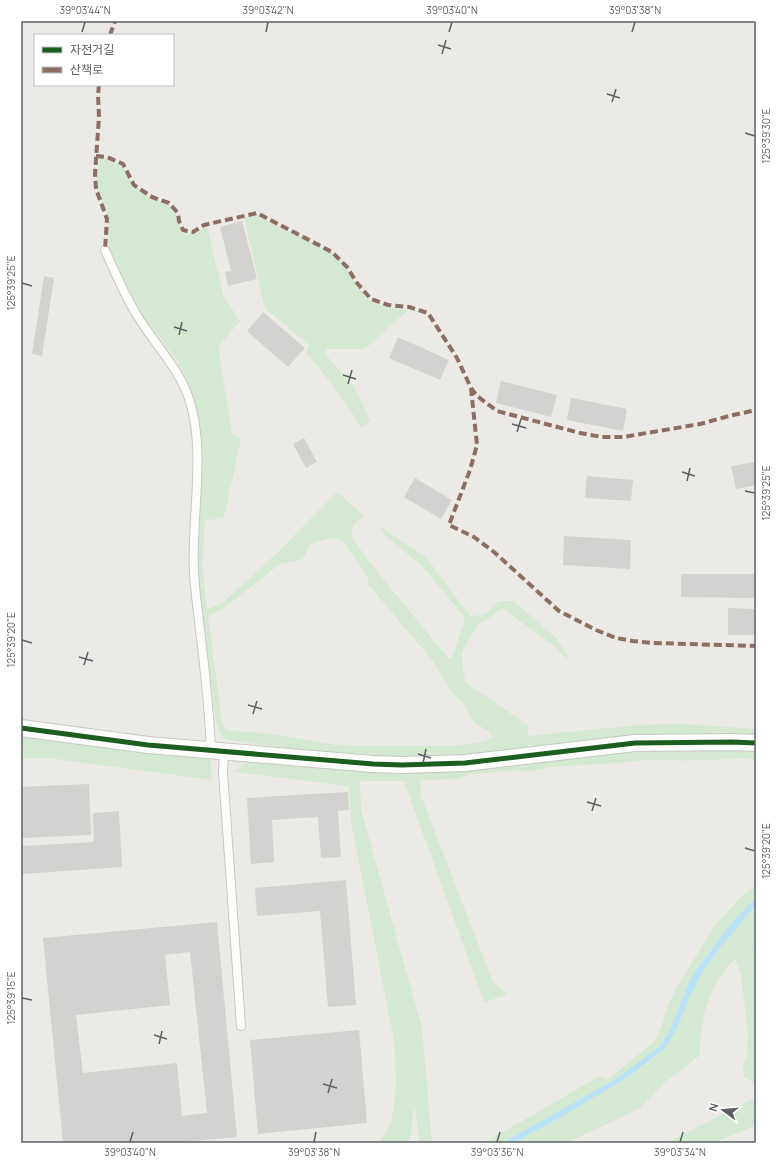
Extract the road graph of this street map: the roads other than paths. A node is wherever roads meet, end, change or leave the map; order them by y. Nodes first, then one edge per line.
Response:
1 (105, 250) dead end
2 (21, 728) edge
3 (756, 743) edge
4 (217, 751) junction
5 (241, 1026) dead end

1 - 4 lane
2 - 4 street
3 - 4 street
4 - 5 lane

